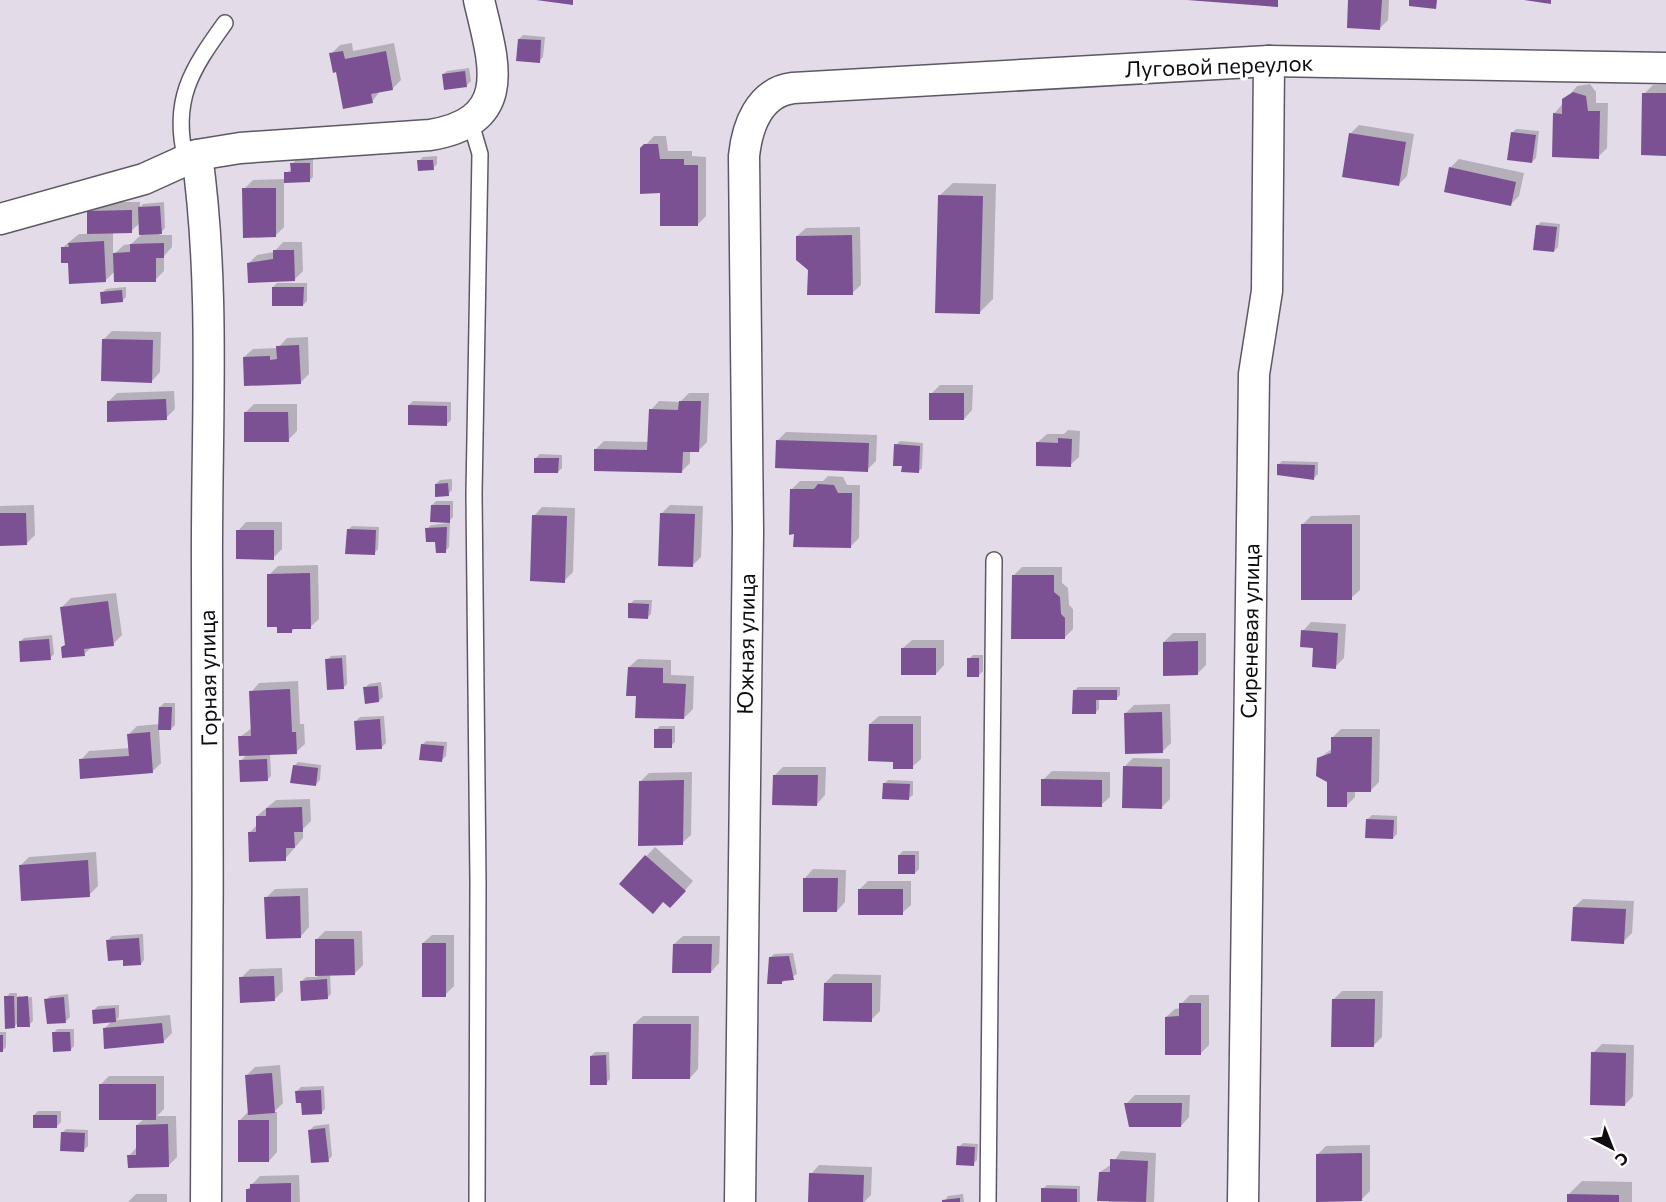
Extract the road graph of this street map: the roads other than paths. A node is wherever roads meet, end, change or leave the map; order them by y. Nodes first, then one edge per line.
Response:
1 (479, 0) edge
2 (225, 23) dead end
3 (1269, 61) junction
4 (1666, 68) edge
5 (773, 94) joint
6 (470, 120) junction
7 (191, 157) junction
8 (0, 219) edge
9 (994, 560) dead end
10 (206, 1202) edge
11 (477, 1202) edge
12 (740, 1202) edge
13 (988, 1202) edge
14 (1243, 1202) edge

1 - 6 street
2 - 7 lane
3 - 4 street, Луговой переулок
3 - 5 street, Луговой переулок
3 - 14 street, Сиреневая улица
5 - 12 street, Южная улица
6 - 7 street
6 - 11 lane
7 - 8 street
7 - 10 street, Горная улица
9 - 13 lane

